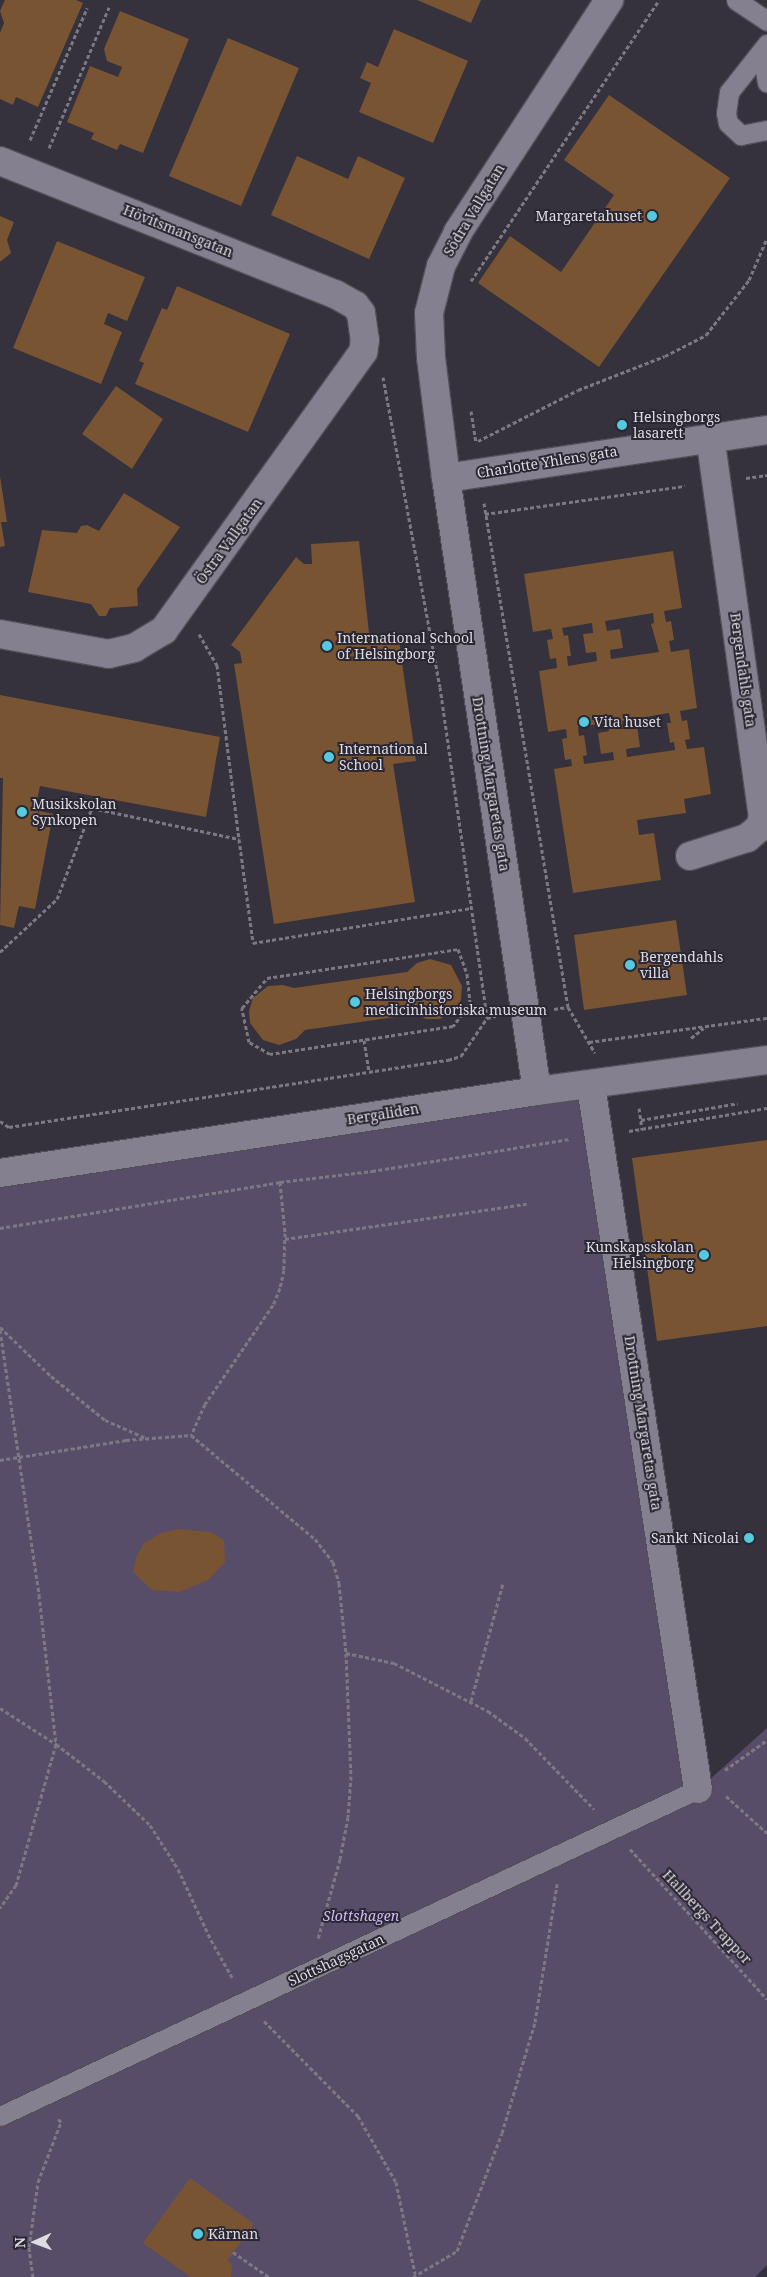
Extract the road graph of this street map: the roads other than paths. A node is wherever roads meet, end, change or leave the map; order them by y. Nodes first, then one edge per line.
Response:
1 (609, 0) edge
2 (736, 0) edge
3 (767, 21) edge
4 (764, 47) edge
5 (767, 83) edge
6 (767, 130) edge
7 (0, 161) edge
8 (355, 305) joint
9 (767, 430) edge
10 (710, 438) junction
11 (446, 478) junction
12 (0, 634) edge
13 (690, 856) dead end
14 (767, 1060) edge
15 (600, 1084) junction
16 (537, 1091) junction
17 (0, 1173) edge
18 (698, 1789) joint
19 (0, 2116) edge

1 - 11 street, Södra Vallgatan
2 - 3 lane
4 - 5 lane
4 - 6 lane
7 - 8 street, Hövitsmansgatan
8 - 12 street, Östra Vallgatan
9 - 10 street, Charlotte Yhlens gata
10 - 11 street, Charlotte Yhlens gata
10 - 13 street, Bergendahls gata
11 - 16 street, Drottning Margaretas gata
14 - 15 street, Bergaliden
15 - 16 street, Bergaliden
15 - 18 street, Drottning Margaretas gata
16 - 17 street, Bergaliden
18 - 19 lane, Slottshagsgatan

